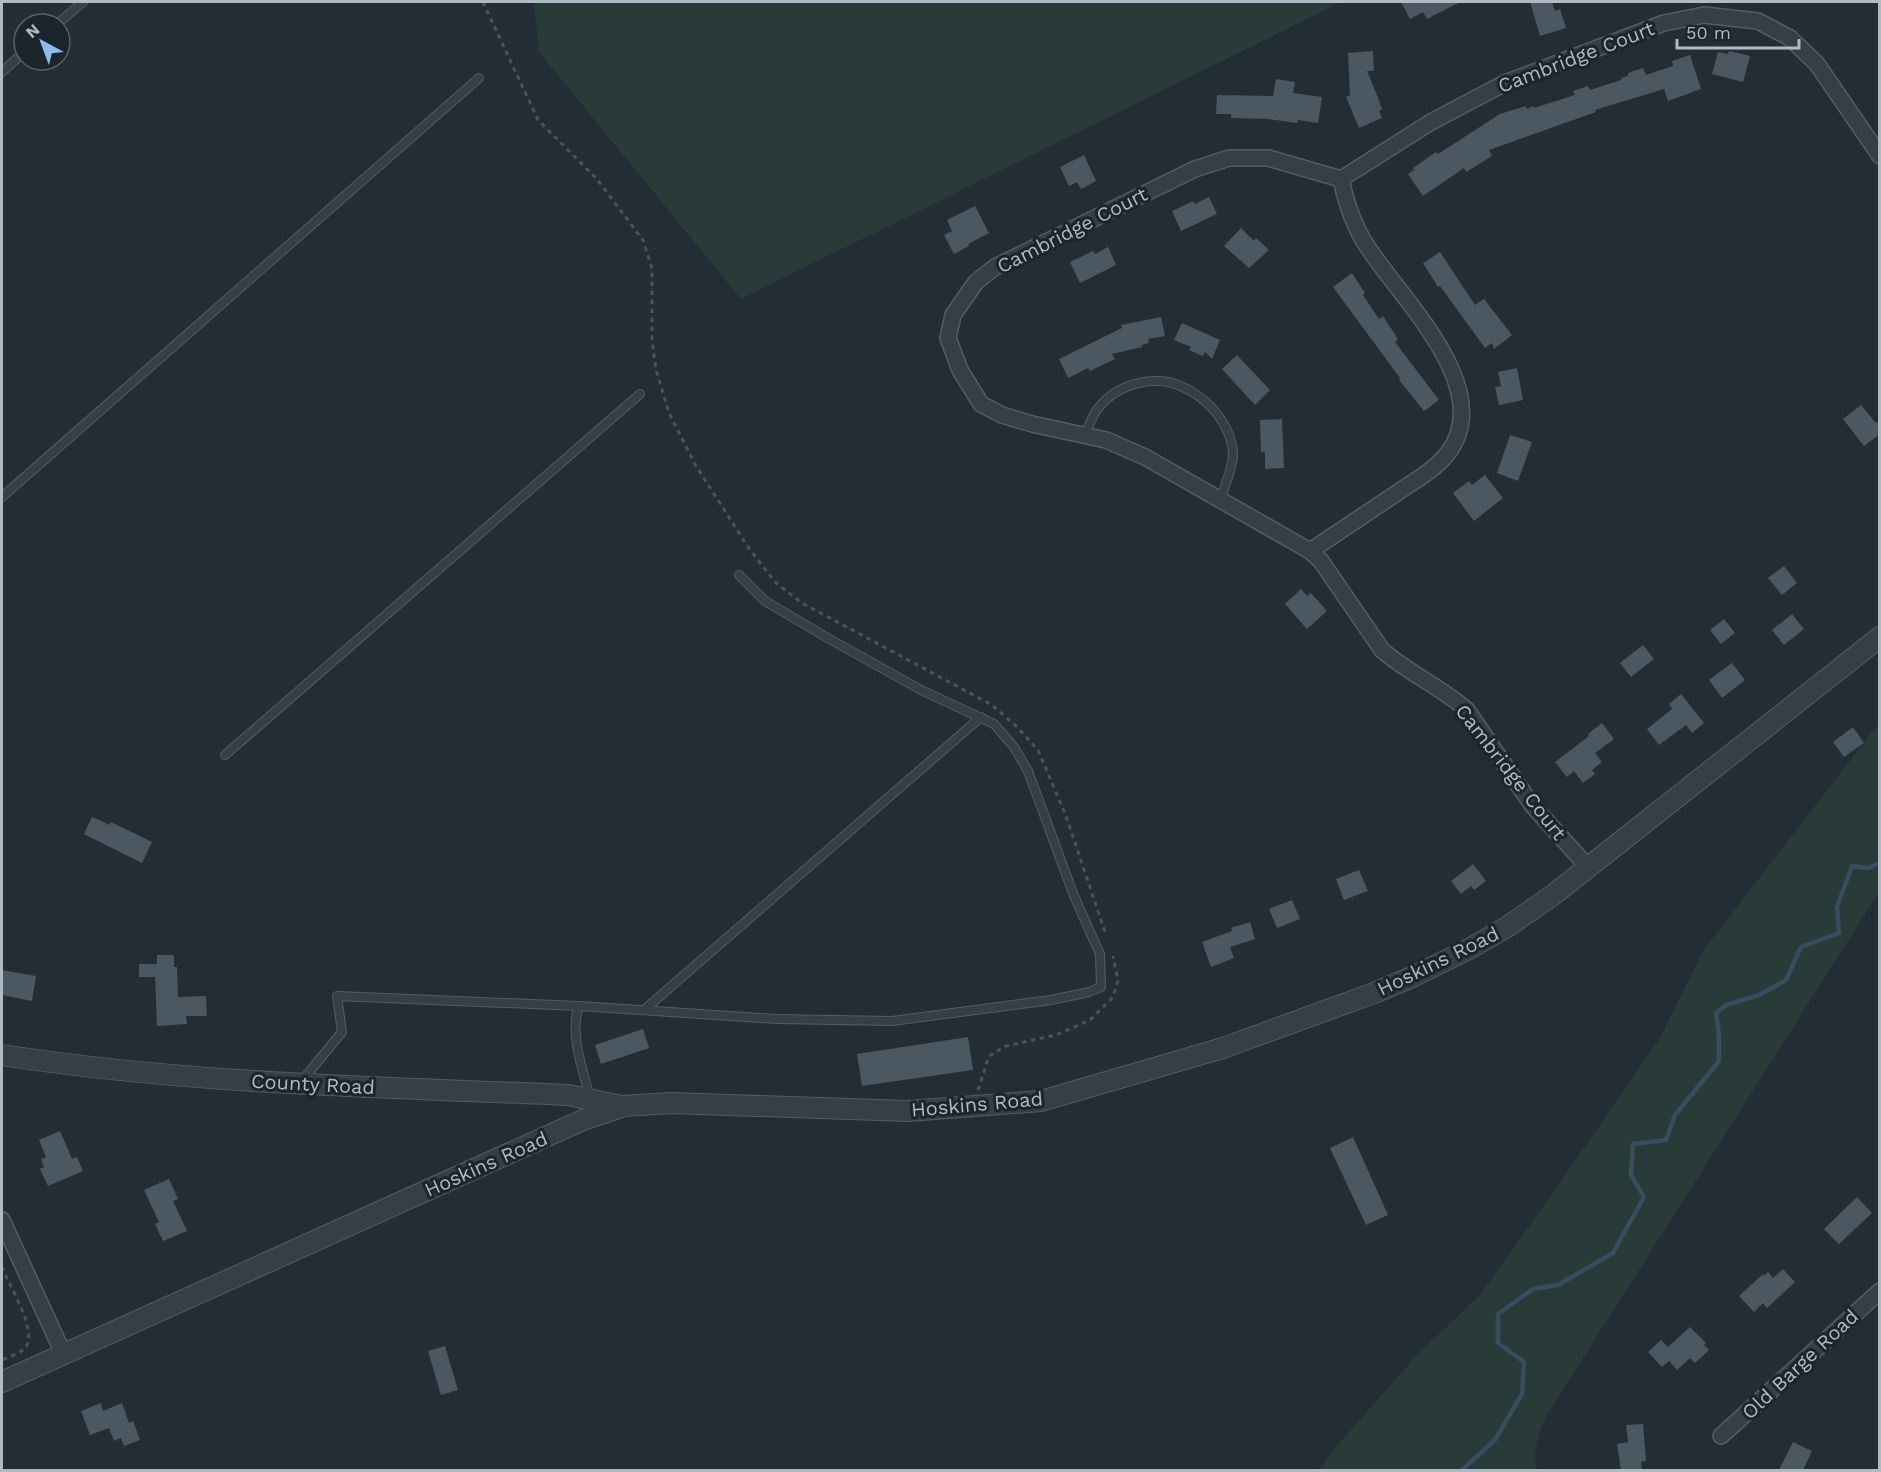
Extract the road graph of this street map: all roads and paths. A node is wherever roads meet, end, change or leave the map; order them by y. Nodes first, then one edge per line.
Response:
1 (83, 2) edge
2 (483, 2) edge
3 (71, 12) edge
4 (479, 78) dead end
5 (1880, 156) edge
6 (1341, 179) junction
7 (640, 394) dead end
8 (1085, 435) junction
9 (2, 497) edge
10 (1220, 501) junction
11 (1310, 551) junction
12 (739, 575) dead end
13 (1880, 636) edge
14 (981, 717) junction
15 (225, 755) dead end
16 (1588, 867) junction
17 (1106, 936) dead end
18 (1110, 947) dead end
19 (579, 1006) junction
20 (644, 1010) junction
21 (2, 1055) edge
22 (300, 1083) junction
23 (590, 1100) junction
24 (624, 1106) junction
25 (973, 1106) junction
26 (2, 1220) edge
27 (2, 1267) edge
28 (1880, 1291) edge
29 (63, 1353) junction
30 (2, 1360) edge
31 (2, 1382) edge
32 (1722, 1436) dead end

1 - 3 lane
2 - 17 path
4 - 9 lane
5 - 6 street, Cambridge Court
6 - 8 street, Cambridge Court
6 - 11 street
7 - 15 lane
8 - 10 street, Cambridge Court
8 - 10 lane
10 - 11 street, Cambridge Court
11 - 16 street, Cambridge Court
12 - 14 lane
13 - 16 street, Hoskins Road
14 - 20 lane
14 - 20 lane
16 - 25 street, Hoskins Road
18 - 25 path
19 - 20 lane
19 - 22 lane
19 - 23 lane
21 - 22 street, County Road
22 - 23 street, County Road
23 - 24 street, County Road
24 - 25 street, Hoskins Road
24 - 29 street, Hoskins Road
26 - 29 street
27 - 30 path
28 - 32 street, Old Barge Road
29 - 31 street, Hoskins Road

